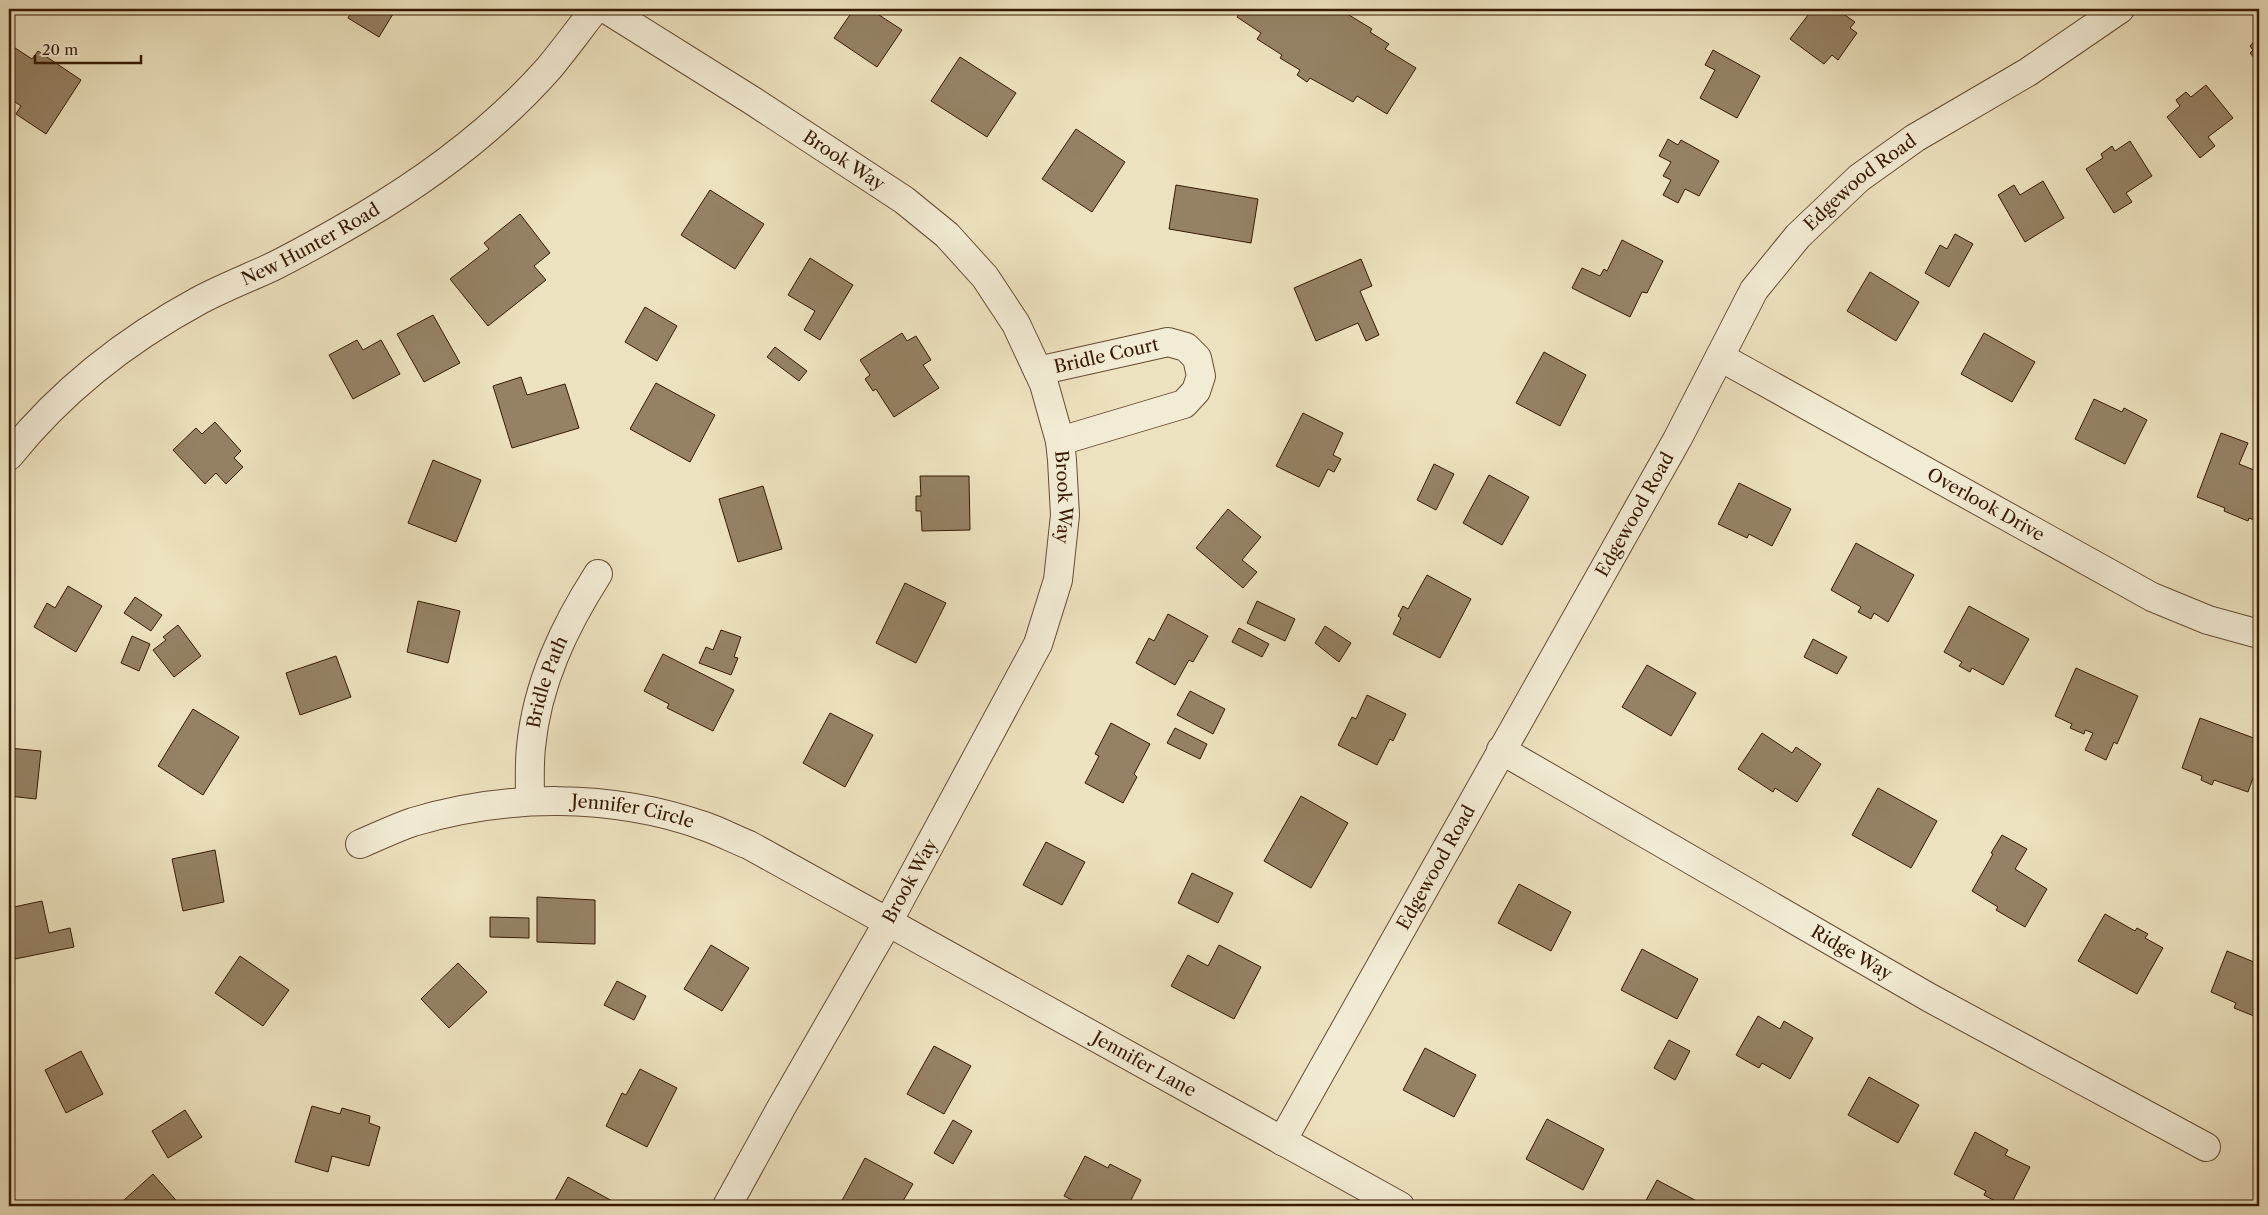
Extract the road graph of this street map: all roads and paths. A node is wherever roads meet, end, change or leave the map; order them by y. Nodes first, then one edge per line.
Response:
1 (595, 9) edge
2 (606, 9) edge
3 (2120, 9) edge
4 (1720, 357) junction
5 (1038, 372) junction
6 (1060, 441) junction
7 (9, 456) edge
8 (598, 574) dead end
9 (2259, 634) edge
10 (1501, 750) junction
11 (530, 801) junction
12 (360, 844) dead end
13 (888, 922) junction
14 (1282, 1141) junction
15 (2206, 1147) dead end
16 (727, 1206) edge
17 (1400, 1206) edge

1 - 7 street, New Hunter Road
2 - 5 street, Brook Way
3 - 4 street, Edgewood Road
4 - 9 street, Overlook Drive
4 - 10 street, Edgewood Road
5 - 6 street, Brook Way
5 - 6 street, Bridle Court
6 - 13 street, Brook Way
8 - 11 street, Bridle Path
10 - 14 street, Edgewood Road
10 - 15 street, Ridge Way
11 - 12 street, Jennifer Circle
11 - 13 street, Jennifer Circle
13 - 14 street, Jennifer Lane
13 - 16 street, Brook Way
14 - 17 street, Jennifer Lane

